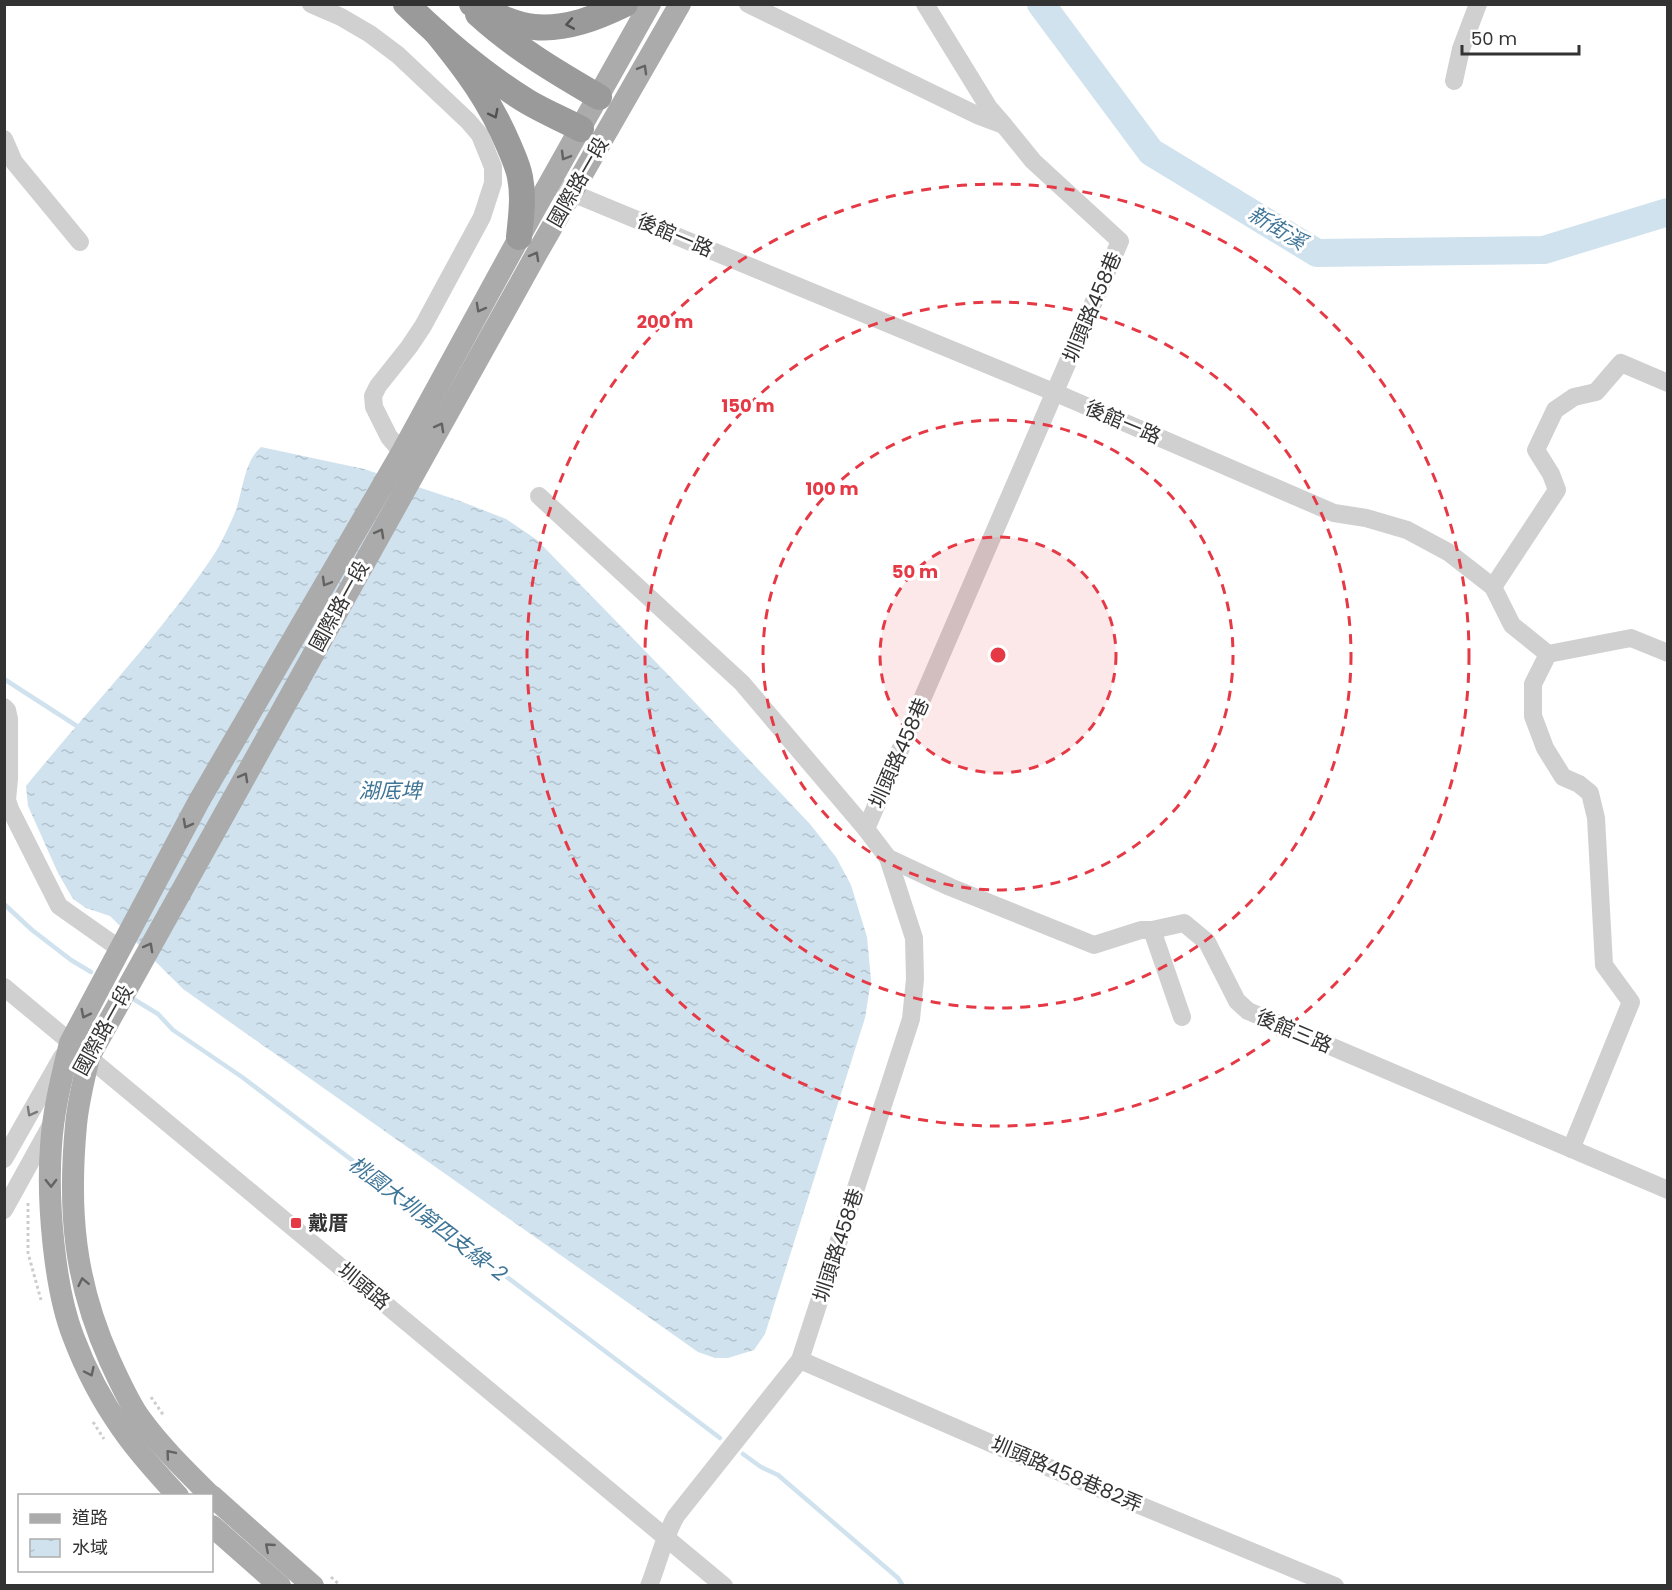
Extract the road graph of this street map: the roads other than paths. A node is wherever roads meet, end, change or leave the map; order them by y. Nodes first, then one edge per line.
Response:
1 (311, 4) edge
2 (406, 4) edge
3 (470, 4) edge
4 (625, 4) edge
5 (650, 4) edge
6 (680, 4) edge
7 (748, 4) edge
8 (925, 4) edge
9 (1478, 4) edge
10 (348, 11) edge
11 (436, 32) junction
12 (1454, 81) dead end
13 (599, 97) junction
14 (614, 120) junction
15 (1002, 124) junction
16 (581, 129) junction
17 (4, 139) edge
18 (549, 183) junction
19 (572, 192) junction
20 (519, 237) junction
21 (80, 242) dead end
22 (1668, 383) edge
23 (1056, 393) junction
24 (402, 452) junction
25 (539, 496) dead end
26 (1493, 587) junction
27 (1668, 653) edge
28 (1548, 654) junction
29 (4, 707) edge
30 (866, 829) junction
31 (888, 858) junction
32 (1152, 930) junction
33 (120, 949) junction
34 (4, 987) edge
35 (1182, 1017) dead end
36 (70, 1042) junction
37 (89, 1057) junction
38 (53, 1121) junction
39 (1570, 1149) junction
40 (4, 1159) edge
41 (1668, 1190) edge
42 (4, 1210) edge
43 (800, 1360) junction
44 (176, 1494) edge
45 (209, 1494) edge
46 (213, 1498) edge
47 (213, 1527) edge
48 (664, 1536) junction
49 (318, 1578) edge
50 (280, 1586) edge
51 (649, 1586) edge
52 (724, 1586) edge
53 (1335, 1586) edge

1 - 10 street
2 - 11 highway
4 -> 3 highway
3 - 13 highway
5 - 13 main road, 國際路一段
14 -> 6 main road, 國際路一段
7 - 15 street
8 - 15 street, 圳頭路458巷
9 - 12 street
10 - 24 street
11 - 16 highway
11 -> 20 highway
13 - 14 main road
13 - 16 main road, 國際路一段
14 - 16 main road
14 - 19 main road, 國際路一段
15 - 23 street, 圳頭路458巷
16 -> 18 main road, 國際路一段
17 - 21 street
18 - 19 street, 後館一路
18 - 20 main road, 國際路一段
19 - 23 street, 後館一路
37 -> 19 main road, 國際路一段
20 -> 24 main road, 國際路一段
22 - 26 street
23 - 26 street, 後館一路
23 - 30 street, 圳頭路458巷
24 -> 33 main road, 國際路一段
25 - 30 street
26 - 28 street, 後館一路
27 - 28 street
28 - 39 street
29 - 33 street
30 - 31 street, 圳頭路458巷
31 - 32 street, 後館三路
31 - 43 street, 圳頭路458巷
32 - 35 street
32 - 39 street, 後館三路
33 -> 36 main road, 國際路一段
34 - 36 street, 圳頭路
36 - 37 street, 圳頭路
36 - 38 main road
36 -> 40 street, 國際路一段
37 - 38 street, 國際路一段
45 -> 37 main road
37 - 48 street, 圳頭路
38 - 42 street, 國際路一段
38 -> 44 main road
39 - 41 street, 後館三路
43 - 48 street, 圳頭路458巷
43 - 53 street, 圳頭路458巷82弄
49 -> 46 main road
47 - 50 main road
48 - 51 street, 圳頭路458巷
48 - 52 street, 圳頭路

